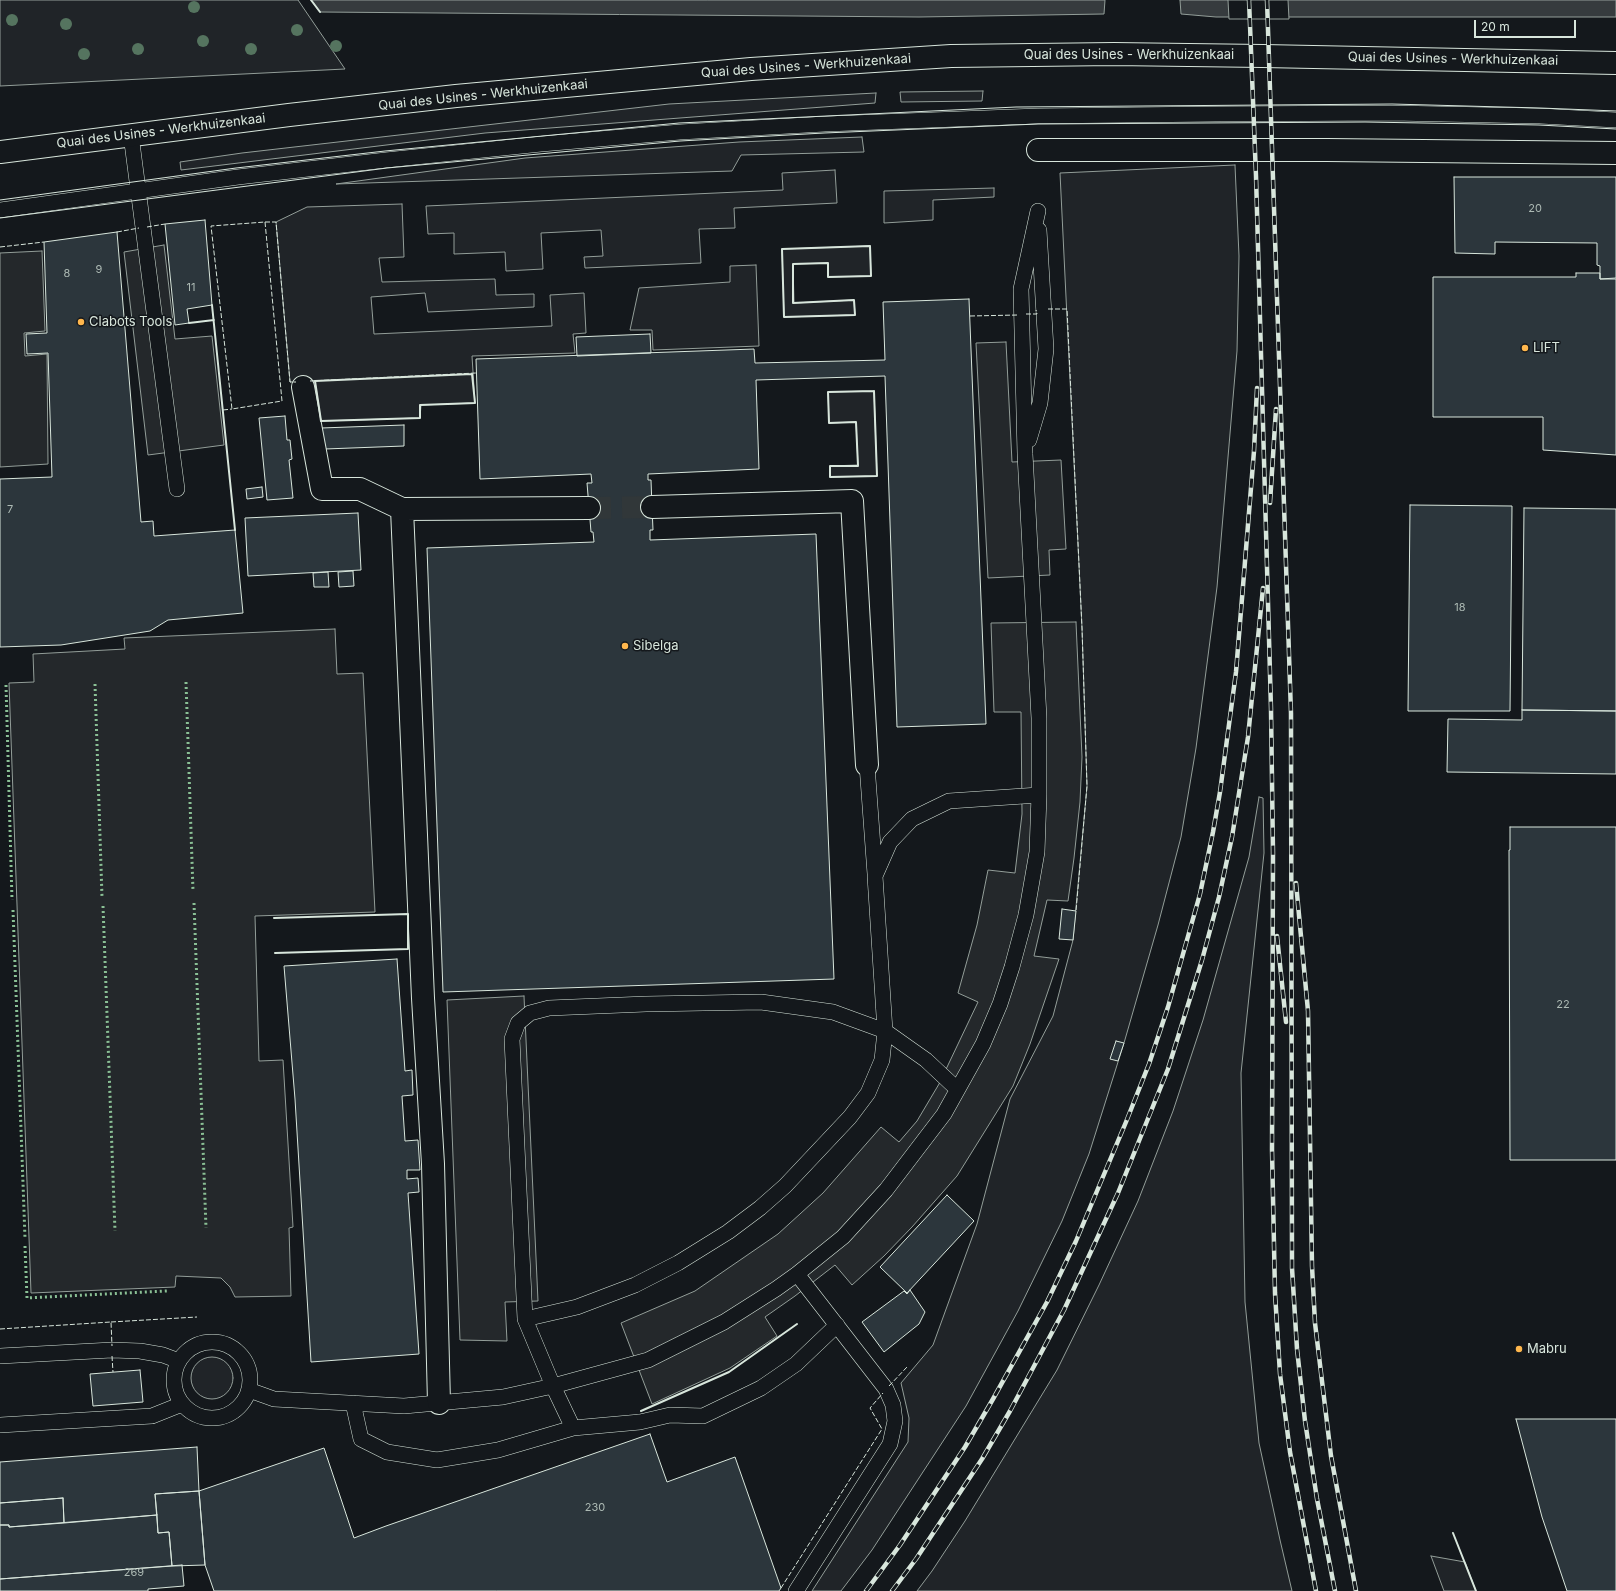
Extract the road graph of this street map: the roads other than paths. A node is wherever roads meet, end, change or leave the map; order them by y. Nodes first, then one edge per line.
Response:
1 (1616, 63) edge
2 (1616, 120) edge
3 (131, 135) junction
4 (1038, 150) dead end
5 (0, 152) edge
6 (1616, 153) edge
7 (138, 191) junction
8 (0, 210) edge
9 (303, 387) dead end
10 (1025, 454) junction
11 (177, 489) dead end
12 (652, 507) tunnel mouth
13 (589, 508) tunnel mouth
14 (402, 509) junction
15 (867, 765) joint
16 (1039, 795) junction
17 (875, 876) junction
18 (885, 1031) junction
19 (957, 1089) junction
20 (797, 1274) junction
21 (525, 1319) junction
22 (837, 1325) junction
23 (0, 1356) edge
24 (179, 1361) junction
25 (553, 1386) junction
26 (249, 1390) junction
27 (353, 1403) junction
28 (439, 1403) junction
29 (182, 1404) junction
30 (0, 1425) edge
31 (573, 1428) junction
32 (796, 1591) edge

1 - 3 street, Quai des Usines - Werkhuizenkaai
2 - 7 lane
3 - 5 street, Quai des Usines - Werkhuizenkaai
3 - 7 lane
4 - 6 street
7 - 8 lane
7 - 11 lane
9 - 14 street
10 - 10 lane
10 - 16 lane
12 - 15 street
13 - 14 street
14 - 28 street
15 - 17 lane
16 - 17 lane
16 - 19 lane
17 - 18 lane
18 - 19 lane
18 - 21 lane
18 - 21 lane
19 - 20 lane
20 - 22 lane
20 - 25 lane
21 - 25 lane
22 - 31 lane
22 - 32 lane
23 - 24 lane
24 - 26 lane
24 - 29 lane
25 - 28 lane
25 - 31 lane
26 - 27 lane
26 - 29 lane
27 - 28 lane
27 - 31 lane
29 - 30 lane

